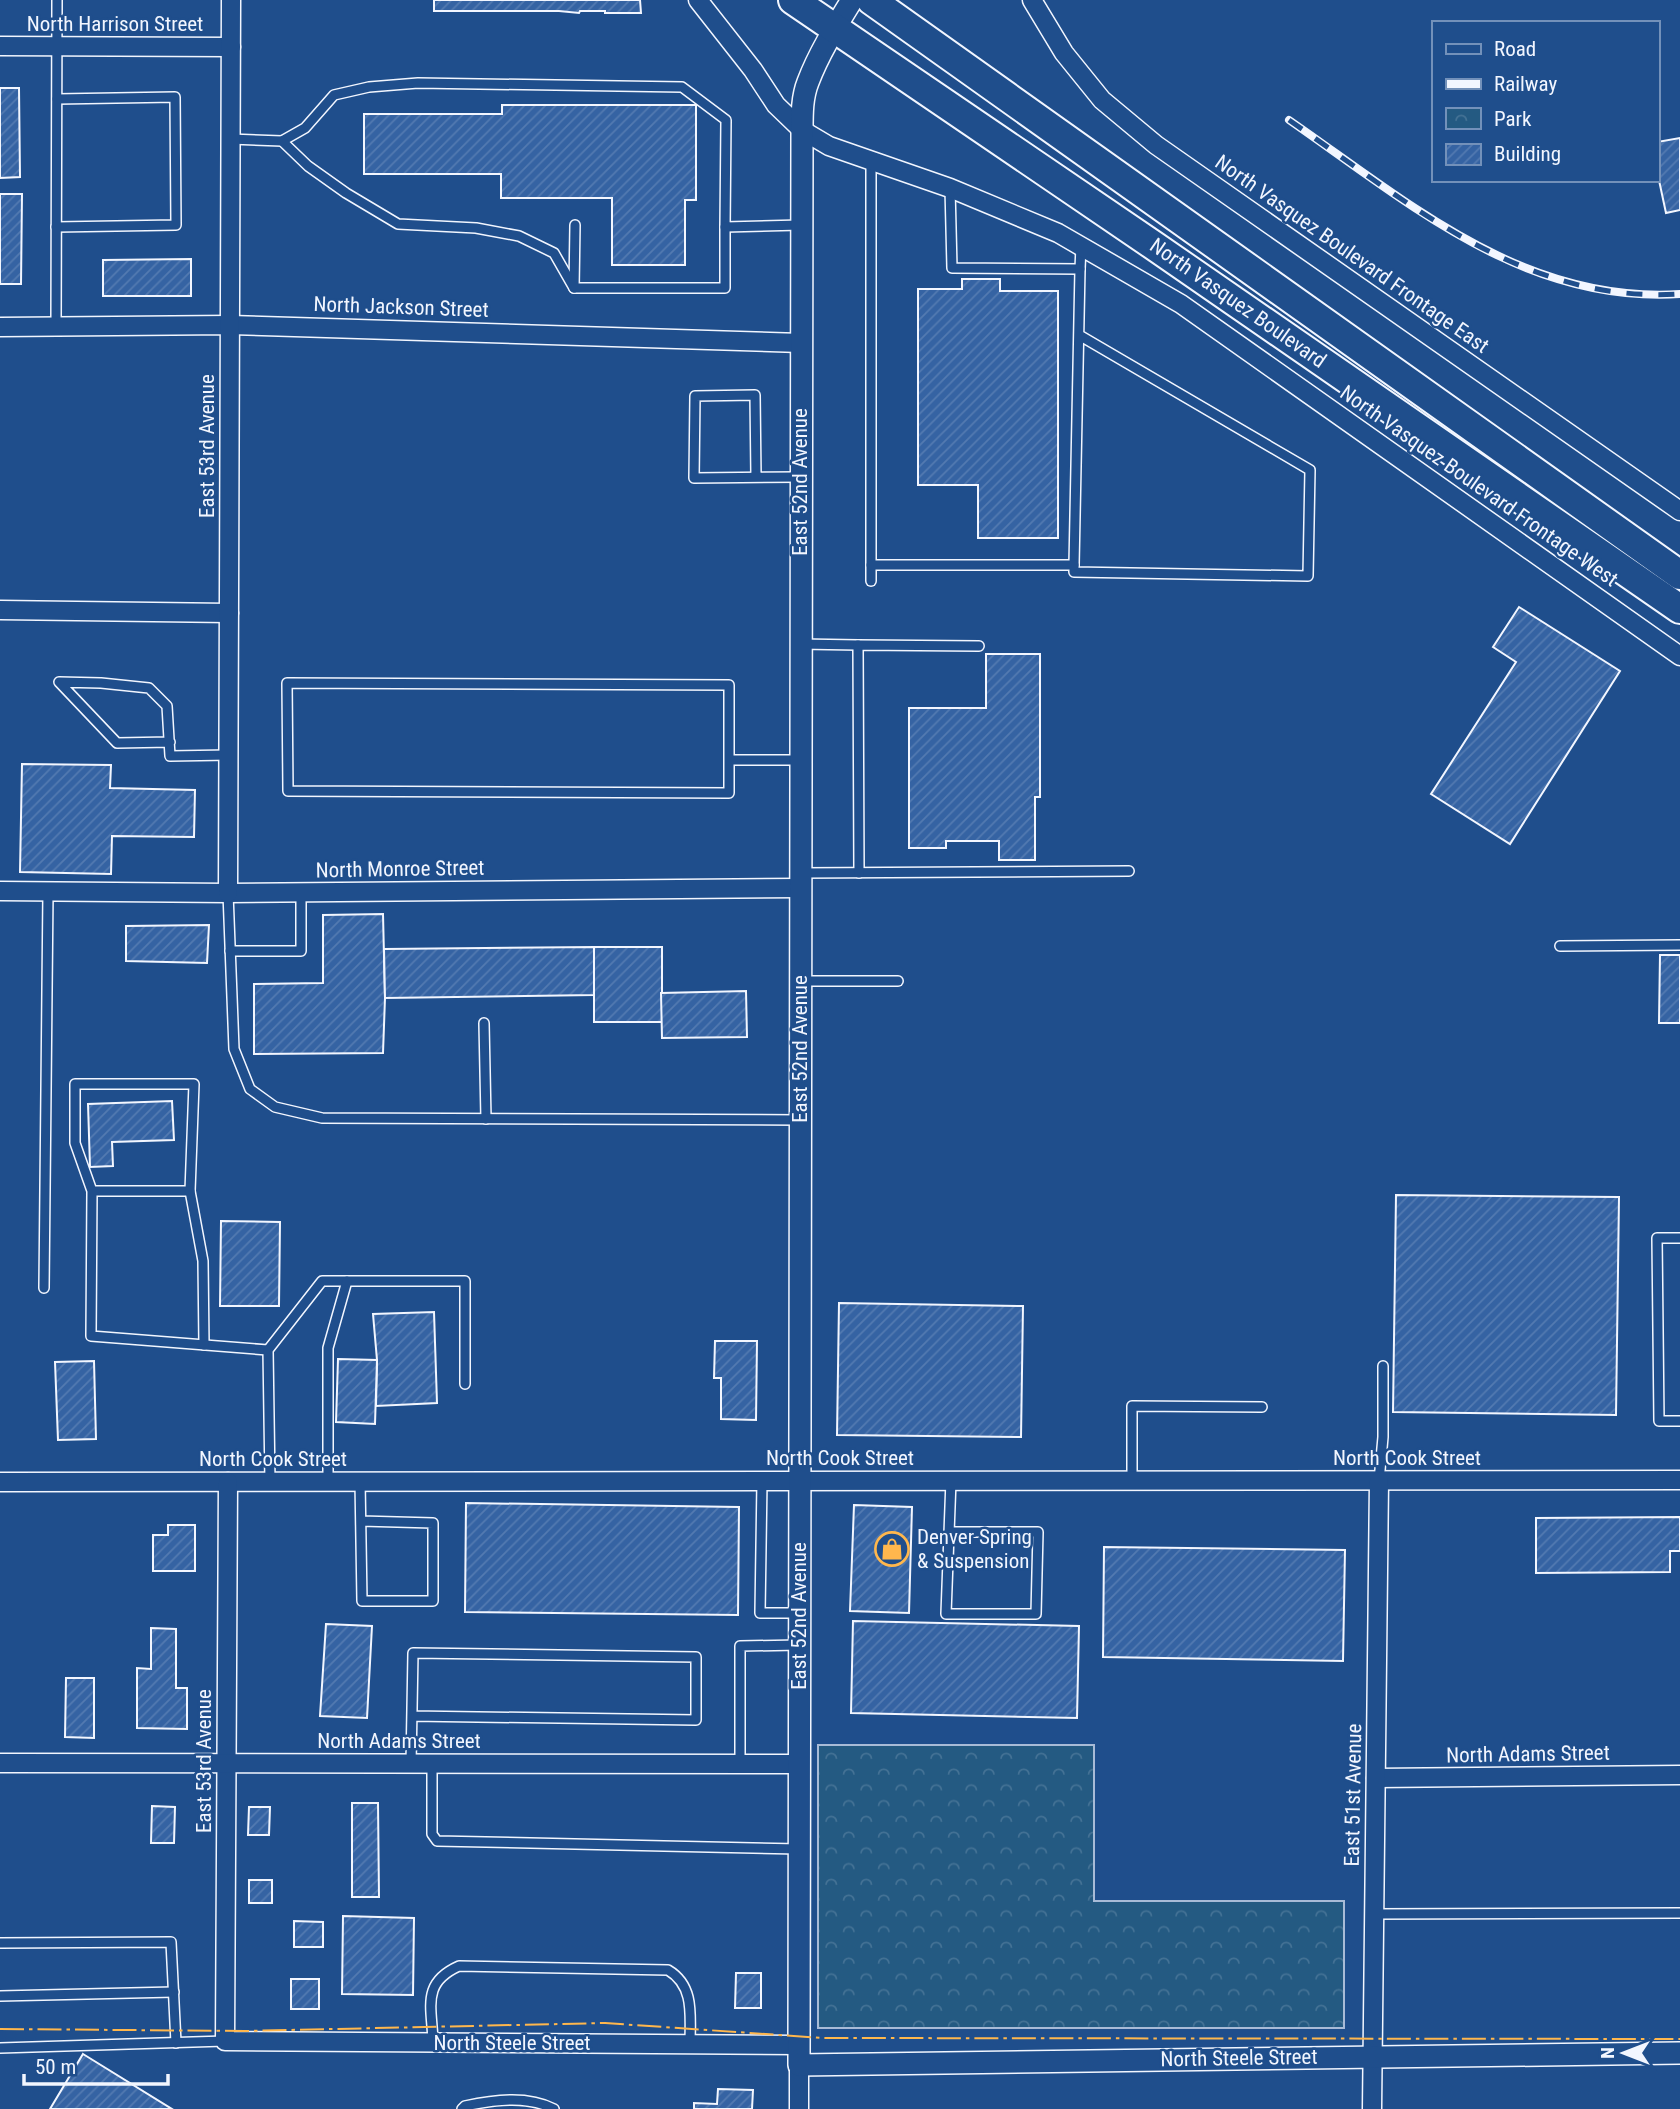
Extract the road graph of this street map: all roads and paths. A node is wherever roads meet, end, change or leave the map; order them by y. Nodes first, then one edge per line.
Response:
1 (57, 0) edge
2 (231, 0) edge
3 (698, 0) edge
4 (793, 0) edge
5 (852, 0) edge
6 (871, 0) edge
7 (1032, 0) edge
8 (834, 28) junction
9 (0, 46) edge
10 (57, 46) junction
11 (230, 47) junction
12 (57, 99) junction
13 (802, 130) junction
14 (230, 139) junction
15 (282, 141) junction
16 (871, 161) junction
17 (950, 187) junction
18 (575, 225) dead end
19 (800, 225) junction
20 (56, 228) junction
21 (724, 228) junction
22 (1081, 245) junction
23 (1080, 269) junction
24 (574, 288) junction
25 (230, 325) junction
26 (56, 326) junction
27 (0, 327) edge
28 (1079, 335) junction
29 (800, 343) junction
30 (756, 477) junction
31 (800, 477) junction
32 (1680, 511) edge
33 (871, 565) junction
34 (1074, 565) junction
35 (1680, 575) edge
36 (871, 581) dead end
37 (0, 610) edge
38 (1680, 610) edge
39 (229, 613) junction
40 (800, 644) junction
41 (858, 645) junction
42 (979, 646) dead end
43 (1680, 656) edge
44 (170, 742) junction
45 (229, 755) junction
46 (729, 760) junction
47 (800, 760) junction
48 (1129, 871) dead end
49 (859, 873) junction
50 (800, 881) junction
51 (0, 891) edge
52 (48, 892) junction
53 (301, 892) junction
54 (228, 893) junction
55 (1680, 944) edge
56 (1559, 946) dead end
57 (230, 951) junction
58 (800, 981) junction
59 (898, 981) dead end
60 (484, 1023) dead end
61 (486, 1119) junction
62 (800, 1120) junction
63 (92, 1191) junction
64 (190, 1191) junction
65 (1680, 1238) edge
66 (347, 1281) junction
67 (44, 1289) dead end
68 (204, 1345) junction
69 (268, 1350) junction
70 (1384, 1366) dead end
71 (465, 1384) dead end
72 (1262, 1407) dead end
73 (1680, 1421) edge
74 (951, 1480) junction
75 (1680, 1480) edge
76 (360, 1481) junction
77 (762, 1481) junction
78 (799, 1481) junction
79 (1132, 1481) junction
80 (1379, 1481) junction
81 (0, 1482) edge
82 (228, 1482) junction
83 (270, 1482) junction
84 (328, 1482) junction
85 (361, 1521) junction
86 (949, 1532) junction
87 (799, 1613) junction
88 (799, 1645) junction
89 (412, 1716) junction
90 (0, 1763) edge
91 (227, 1764) junction
92 (411, 1764) junction
93 (432, 1764) junction
94 (740, 1764) junction
95 (799, 1764) junction
96 (1680, 1775) edge
97 (1376, 1778) junction
98 (799, 1849) junction
99 (1680, 1913) edge
100 (1374, 1914) junction
101 (0, 1943) edge
102 (174, 1992) junction
103 (0, 1996) edge
104 (225, 2041) junction
105 (433, 2042) junction
106 (176, 2043) junction
107 (690, 2044) junction
108 (0, 2048) edge
109 (1680, 2053) edge
110 (799, 2055) junction
111 (1373, 2056) junction
112 (462, 2109) edge
113 (554, 2109) edge
114 (799, 2109) edge
115 (1372, 2109) edge

1 - 10 lane
2 - 11 street, East 53rd Avenue
3 - 13 street, North Vasquez Boulevard Frontage West
4 - 8 highway, North Vasquez Boulevard
5 - 8 street, East 52nd Avenue
6 - 35 highway, North Vasquez Boulevard
7 - 32 street, North Vasquez Boulevard Frontage East
8 - 13 street, East 52nd Avenue
8 - 38 highway, North Vasquez Boulevard
9 - 10 street, North Harrison Street
10 - 11 street, North Harrison Street
10 - 12 lane
11 - 14 street, East 53rd Avenue
12 - 20 lane
12 - 20 lane
13 - 16 street, North Vasquez Boulevard Frontage West
13 - 19 street, East 52nd Avenue
14 - 15 lane
14 - 25 street, East 53rd Avenue
15 - 21 lane
15 - 24 lane
16 - 17 street, North Vasquez Boulevard Frontage West
16 - 33 lane
17 - 22 street, North Vasquez Boulevard Frontage West
17 - 23 lane
18 - 24 lane
19 - 21 lane
19 - 29 street, East 52nd Avenue
20 - 26 lane
21 - 24 lane
22 - 23 lane
22 - 43 street, North Vasquez Boulevard Frontage West
23 - 28 lane
25 - 26 street, North Jackson Street
25 - 29 street, North Jackson Street
25 - 39 street, East 53rd Avenue
26 - 27 street, North Jackson Street
28 - 34 lane
28 - 34 lane
29 - 31 street, East 52nd Avenue
30 - 30 lane
30 - 31 lane
31 - 40 street, East 52nd Avenue
33 - 34 lane
33 - 36 lane
37 - 39 street
39 - 45 street, East 53rd Avenue
40 - 41 lane
40 - 47 street, East 52nd Avenue
41 - 42 lane
41 - 49 lane
44 - 44 lane
44 - 45 lane
45 - 54 street, East 53rd Avenue
46 - 46 lane
46 - 47 lane
47 - 50 street, East 52nd Avenue
48 - 49 lane
49 - 50 lane
50 - 53 street, North Monroe Street
50 - 58 street, East 52nd Avenue
51 - 52 street, North Monroe Street
52 - 54 street, North Monroe Street
52 - 67 lane
53 - 54 street, North Monroe Street
53 - 57 lane
54 - 57 lane
55 - 56 lane
57 - 61 lane
58 - 59 lane
58 - 62 street, East 52nd Avenue
60 - 61 lane
61 - 62 lane
62 - 78 street, East 52nd Avenue
63 - 64 lane
63 - 64 lane
63 - 68 lane
64 - 68 lane
65 - 73 lane
66 - 69 lane
66 - 71 lane
66 - 84 lane
68 - 69 lane
69 - 83 lane
70 - 80 lane
72 - 79 lane
74 - 78 street, North Cook Street
74 - 79 street, North Cook Street
74 - 86 lane
75 - 80 street, North Cook Street
76 - 77 street, North Cook Street
76 - 84 street, North Cook Street
76 - 85 lane
77 - 78 street, North Cook Street
77 - 87 lane
78 - 87 street, East 52nd Avenue
79 - 80 street, North Cook Street
80 - 97 street, East 51st Avenue
81 - 82 street, North Cook Street
82 - 83 street, North Cook Street
82 - 91 street, East 53rd Avenue
83 - 84 street, North Cook Street
85 - 85 lane
86 - 86 lane
87 - 88 street, East 52nd Avenue
88 - 94 lane
88 - 95 street, East 52nd Avenue
89 - 89 lane
89 - 92 lane
90 - 91 street, North Adams Street
91 - 92 street, North Adams Street
91 - 104 street, East 53rd Avenue
92 - 93 street, North Adams Street
93 - 94 street, North Adams Street
93 - 98 lane
94 - 95 street, North Adams Street
95 - 98 street, East 52nd Avenue
96 - 97 street, North Adams Street
97 - 100 street, East 51st Avenue
98 - 110 street, East 52nd Avenue
99 - 100 lane
100 - 111 street, East 51st Avenue
101 - 102 lane
102 - 103 lane
102 - 106 lane
104 - 105 street, North Steele Street
104 - 106 lane
105 - 107 street, North Steele Street
105 - 107 lane
106 - 108 lane
107 - 110 street, North Steele Street
109 - 111 street, North Steele Street
110 - 111 street, North Steele Street
110 - 114 street, East 52nd Avenue
111 - 115 street, East 51st Avenue
112 - 113 lane

